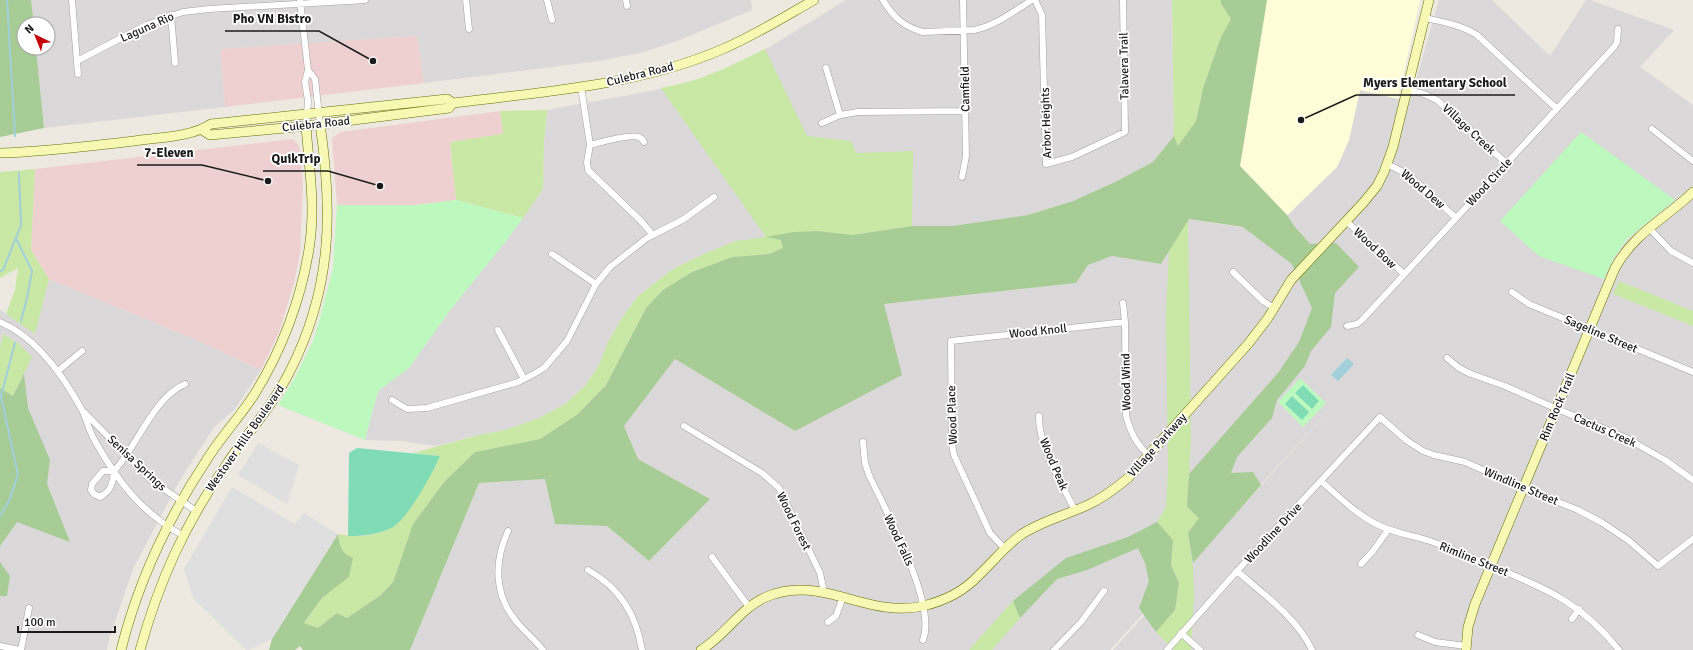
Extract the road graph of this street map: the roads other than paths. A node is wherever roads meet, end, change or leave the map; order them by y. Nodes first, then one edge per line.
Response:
1 (72, 0) edge
2 (365, 0) edge
3 (466, 0) edge
4 (547, 0) edge
5 (814, 0) edge
6 (883, 0) edge
7 (963, 0) edge
8 (1034, 0) edge
9 (1123, 0) edge
10 (1430, 0) edge
11 (300, 2) edge
12 (171, 16) junction
13 (1425, 18) junction
14 (552, 20) dead end
15 (1618, 28) dead end
16 (469, 29) dead end
17 (964, 31) junction
18 (77, 61) junction
19 (175, 63) dead end
20 (826, 68) dead end
21 (308, 70) junction
22 (78, 74) dead end
23 (581, 86) junction
24 (1407, 90) junction
25 (453, 103) junction
26 (1557, 109) junction
27 (965, 111) junction
28 (318, 113) junction
29 (307, 114) junction
30 (840, 115) junction
31 (822, 123) dead end
32 (320, 124) junction
33 (306, 126) junction
34 (1652, 129) dead end
35 (202, 130) junction
36 (1125, 132) joint
37 (644, 142) dead end
38 (590, 145) junction
39 (0, 153) edge
40 (1693, 161) edge
41 (1506, 163) junction
42 (1387, 164) junction
43 (962, 177) dead end
44 (1693, 192) edge
45 (714, 197) dead end
46 (313, 201) junction
47 (328, 201) junction
48 (1456, 218) junction
49 (1346, 221) junction
50 (1649, 228) junction
51 (653, 235) junction
52 (552, 254) dead end
53 (1693, 263) edge
54 (1233, 272) dead end
55 (1404, 274) junction
56 (596, 284) junction
57 (1512, 292) dead end
58 (1123, 303) dead end
59 (1274, 308) junction
60 (0, 322) edge
61 (1125, 322) junction
62 (1347, 326) dead end
63 (498, 330) dead end
64 (1589, 330) junction
65 (951, 341) joint
66 (82, 351) dead end
67 (1447, 358) dead end
68 (58, 371) junction
69 (1693, 372) edge
70 (524, 379) junction
71 (185, 384) dead end
72 (392, 400) dead end
73 (1556, 409) junction
74 (82, 411) junction
75 (1039, 416) dead end
76 (1380, 417) joint
77 (684, 426) dead end
78 (863, 442) dead end
79 (1148, 455) junction
80 (127, 456) junction
81 (114, 471) junction
82 (1693, 480) edge
83 (1321, 481) junction
84 (1524, 488) junction
85 (181, 502) junction
86 (196, 510) junction
87 (1074, 511) junction
88 (167, 526) junction
89 (1388, 530) junction
90 (508, 531) dead end
91 (182, 535) junction
92 (1693, 539) edge
93 (1004, 548) junction
94 (712, 558) dead end
95 (1361, 564) dead end
96 (1491, 566) junction
97 (588, 570) dead end
98 (1237, 571) junction
99 (1104, 591) dead end
100 (824, 592) junction
101 (843, 597) junction
102 (923, 606) junction
103 (749, 607) junction
104 (29, 608) dead end
105 (1579, 609) junction
106 (1572, 619) dead end
107 (828, 622) dead end
108 (1181, 632) junction
109 (1418, 635) dead end
110 (923, 640) dead end
111 (0, 646) edge
112 (1466, 648) edge
113 (705, 649) edge
114 (20, 650) edge
115 (121, 650) edge
116 (140, 650) edge
117 (543, 650) edge
118 (642, 650) edge
119 (1054, 650) edge
120 (1167, 650) edge
121 (1200, 650) edge
122 (1312, 650) edge
123 (1618, 650) edge

1 - 18 street
2 - 11 street, Laguna Rio
3 - 16 street
4 - 14 street
5 - 23 main road, Culebra Road
6 - 17 street
7 - 17 street, Camfield
8 - 17 street
8 - 36 street, Arbor Heights
9 - 36 street, Talavera Trail
10 - 13 main road, Village Parkway
11 - 12 street, Laguna Rio
11 - 21 street
12 - 18 street, Laguna Rio
12 - 19 street
13 - 24 main road, Village Parkway
13 - 26 street
15 - 26 street, Wood Circle
17 - 27 street, Camfield
18 - 22 street
20 - 30 street
21 - 28 street
21 - 29 street
23 - 25 main road, Culebra Road
23 - 38 street
24 - 41 street, Village Creek
24 - 42 main road, Village Parkway
25 - 28 main road, Culebra Road
25 - 32 main road, Culebra Road
26 - 41 street, Wood Circle
27 - 30 street
27 - 43 street, Camfield
28 - 29 main road, Culebra Road
28 - 32 street
29 - 33 street
29 - 35 main road, Culebra Road
30 - 31 street
32 - 33 main road, Culebra Road
32 - 47 main road, Westover Hills Boulevard
33 - 35 main road, Culebra Road
33 - 46 main road, Westover Hills Boulevard
34 - 40 street
35 - 39 main road, Culebra Road
37 - 38 street
38 - 51 street
41 - 48 street, Wood Circle
42 - 48 street, Wood Dew
42 - 49 main road, Village Parkway
44 - 50 main road, Rim Rock Trail
45 - 51 street
46 - 47 main road
46 - 85 main road, Westover Hills Boulevard
47 - 86 main road, Westover Hills Boulevard
48 - 55 street, Wood Circle
49 - 55 street, Wood Bow
49 - 59 main road, Village Parkway
50 - 53 street
50 - 64 main road, Rim Rock Trail
51 - 56 street
52 - 56 street
54 - 59 street
55 - 62 street, Wood Circle
56 - 70 street
57 - 64 street, Sageline Street
58 - 61 street, Wood Wind
59 - 79 main road, Village Parkway
60 - 68 street, Senisa Springs
61 - 65 street, Wood Knoll
61 - 79 street, Wood Wind
63 - 70 street
64 - 69 street, Sageline Street
64 - 73 main road, Rim Rock Trail
65 - 93 street, Wood Place
66 - 68 street
67 - 73 street, Cactus Creek
68 - 74 street, Senisa Springs
70 - 72 street
71 - 80 street
73 - 82 street, Cactus Creek
73 - 84 main road, Rim Rock Trail
74 - 80 street, Senisa Springs
74 - 81 street, Senisa Springs
75 - 87 street, Wood Peak
76 - 83 street, Woodline Drive
76 - 84 street, Windline Street
77 - 100 street, Wood Forest
78 - 102 street, Wood Falls
79 - 87 main road, Village Parkway
80 - 81 street
80 - 85 street, Senisa Springs
81 - 81 street, Senisa Springs
81 - 88 street, Senisa Springs
83 - 89 street, Rimline Street
83 - 98 street, Woodline Drive
84 - 92 street, Windline Street
84 - 96 main road, Rim Rock Trail
85 - 86 street, Senisa Springs
85 - 88 main road, Westover Hills Boulevard
86 - 91 main road, Westover Hills Boulevard
87 - 93 main road, Village Parkway
88 - 91 street, Senisa Springs
88 - 115 main road, Westover Hills Boulevard
89 - 95 street
89 - 96 street, Rimline Street
90 - 117 street
91 - 116 main road, Westover Hills Boulevard
93 - 102 main road, Village Parkway
94 - 103 street
96 - 105 street, Rimline Street
96 - 112 main road, Rim Rock Trail
97 - 118 street
98 - 108 street, Woodline Drive
98 - 122 street
99 - 119 street
100 - 101 main road, Village Parkway
100 - 103 main road, Village Parkway
101 - 102 main road, Village Parkway
101 - 107 street
102 - 110 street, Wood Falls
103 - 113 main road, Village Parkway
104 - 114 street
105 - 106 street
105 - 123 street, Rimline Street
108 - 120 street, Woodline Drive
108 - 121 street
109 - 112 street
111 - 114 street

